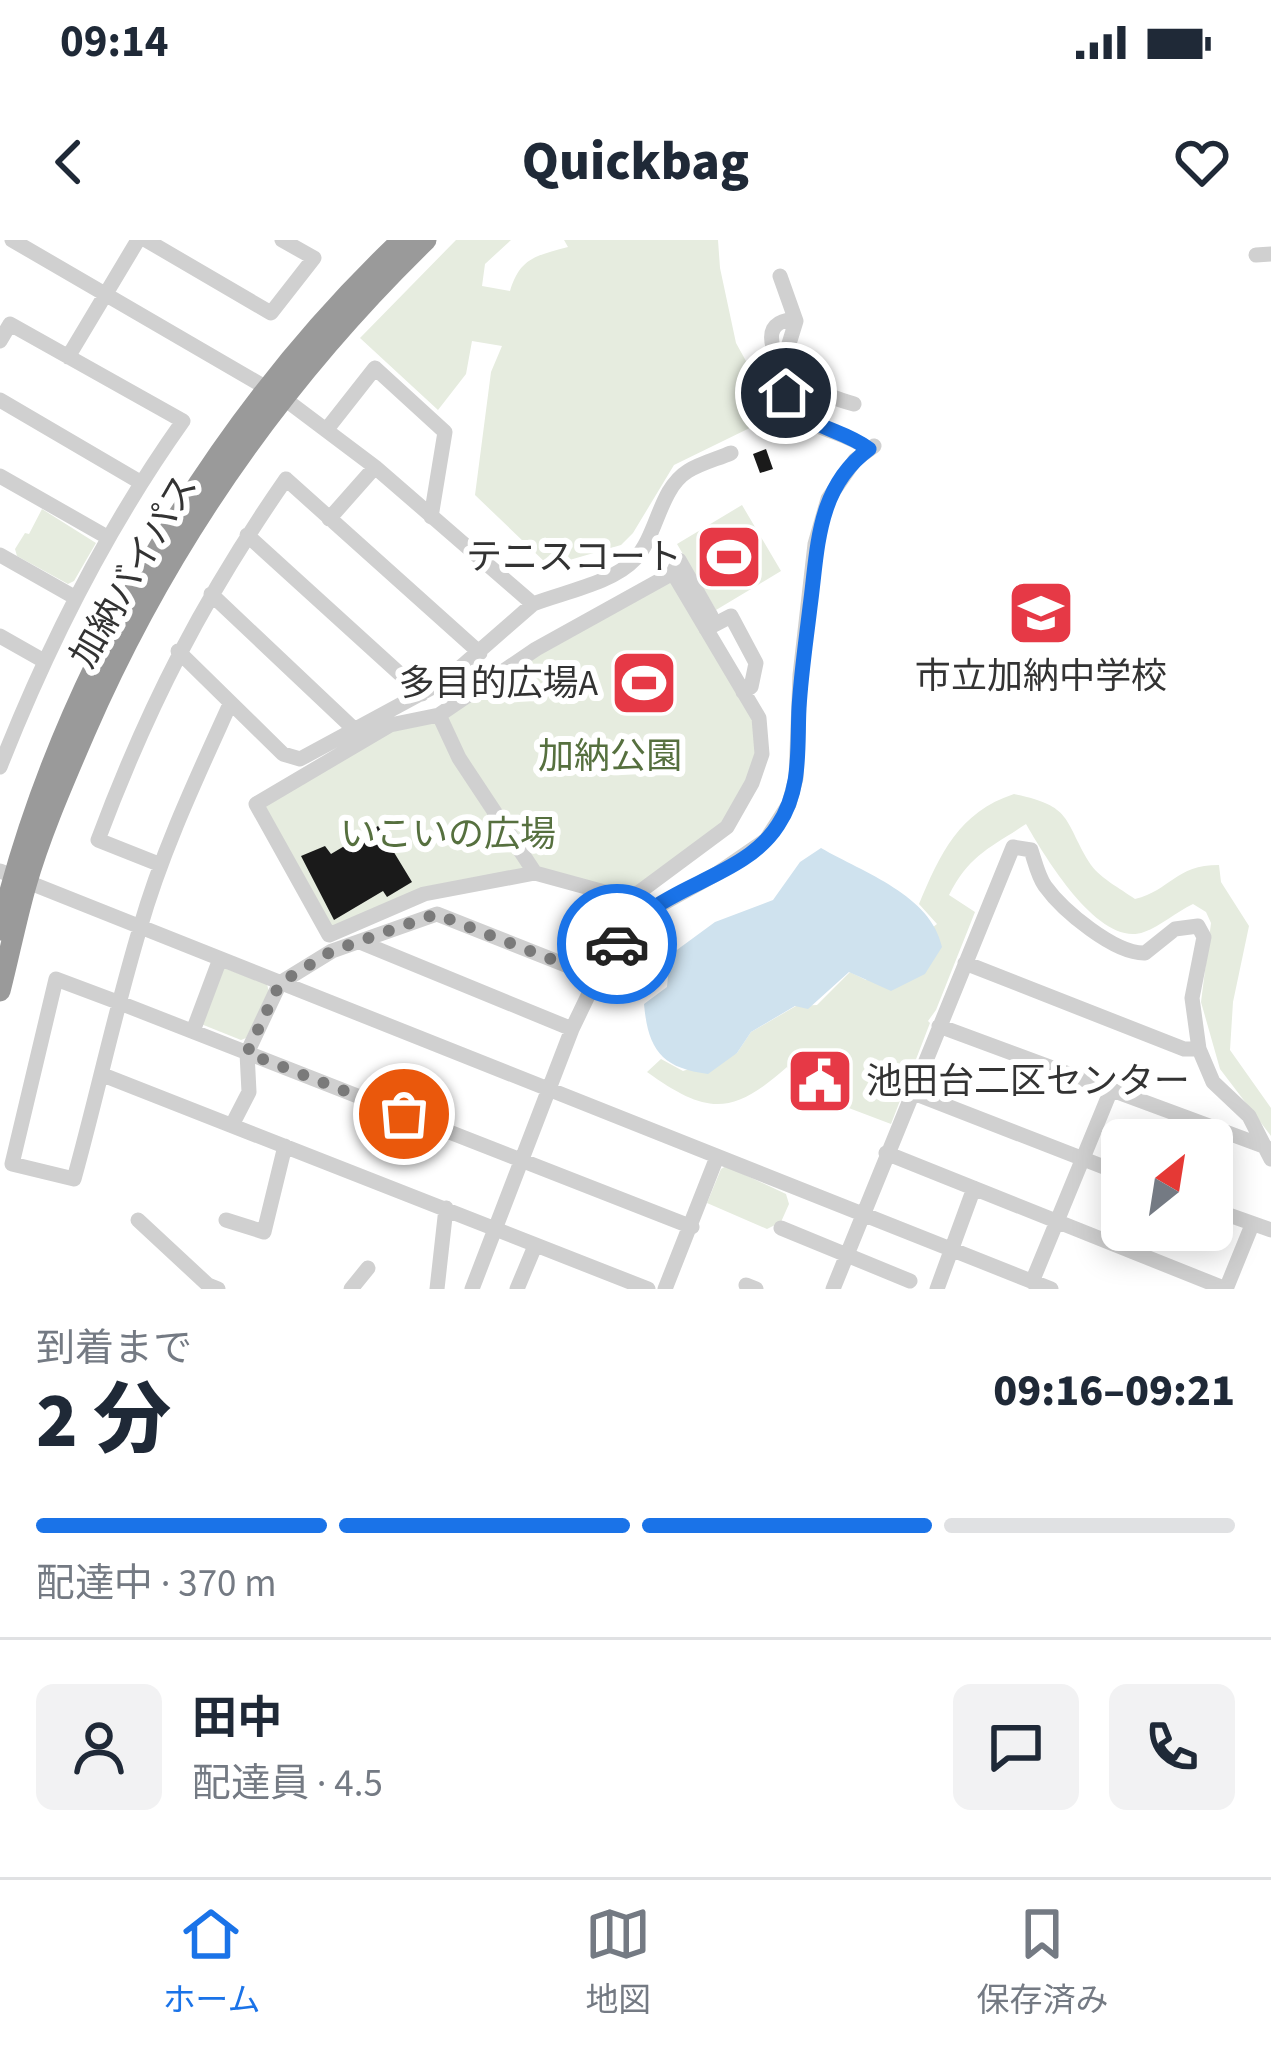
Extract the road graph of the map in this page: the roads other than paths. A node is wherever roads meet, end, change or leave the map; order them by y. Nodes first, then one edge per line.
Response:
1 (12, 240) edge
2 (142, 240) edge
3 (283, 240) edge
4 (402, 240) edge
5 (426, 240) edge
6 (780, 277) dead end
7 (105, 294) junction
8 (793, 327) junction
9 (0, 341) edge
10 (68, 357) junction
11 (275, 393) junction
12 (0, 400) edge
13 (854, 404) dead end
14 (326, 429) junction
15 (731, 453) dead end
16 (375, 467) junction
17 (0, 476) edge
18 (140, 482) junction
19 (431, 517) junction
20 (329, 519) junction
21 (248, 535) junction
22 (107, 537) junction
23 (0, 555) edge
24 (211, 594) junction
25 (76, 598) junction
26 (533, 604) junction
27 (709, 623) junction
28 (0, 636) edge
29 (178, 651) junction
30 (480, 653) junction
31 (44, 661) junction
32 (743, 692) junction
33 (422, 694) junction
34 (230, 704) junction
35 (439, 716) junction
36 (0, 717) edge
37 (16, 727) junction
38 (356, 731) junction
39 (0, 767) edge
40 (161, 866) junction
41 (535, 873) junction
42 (13, 876) edge
43 (630, 899) junction
44 (140, 926) junction
45 (0, 930) edge
46 (360, 942) junction
47 (220, 959) junction
48 (965, 963) junction
49 (577, 969) junction
50 (594, 976) junction
51 (280, 983) junction
52 (0, 991) edge
53 (120, 1003) junction
54 (939, 1026) junction
55 (572, 1029) junction
56 (193, 1031) junction
57 (1199, 1048) junction
58 (247, 1053) junction
59 (103, 1075) junction
60 (549, 1090) junction
61 (1111, 1090) junction
62 (911, 1092) junction
63 (232, 1125) junction
64 (285, 1145) junction
65 (886, 1153) junction
66 (1269, 1153) edge
67 (717, 1156) junction
68 (1083, 1159) junction
69 (522, 1160) junction
70 (1101, 1166) edge
71 (974, 1188) junction
72 (446, 1208) junction
73 (862, 1214) junction
74 (1233, 1217) edge
75 (138, 1220) dead end
76 (226, 1220) dead end
77 (1057, 1221) junction
78 (1252, 1225) junction
79 (692, 1227) junction
80 (496, 1228) junction
81 (781, 1228) dead end
82 (1271, 1230) edge
83 (535, 1246) junction
84 (952, 1250) junction
85 (846, 1254) junction
86 (368, 1268) dead end
87 (910, 1281) dead end
88 (1033, 1282) junction
89 (218, 1289) edge
90 (351, 1289) edge
91 (437, 1289) edge
92 (472, 1289) edge
93 (517, 1289) edge
94 (648, 1289) edge
95 (665, 1289) edge
96 (833, 1289) edge
97 (937, 1289) edge
98 (1051, 1289) edge
99 (1226, 1289) edge

1 - 7 street
2 - 3 street
2 - 7 street
4 - 11 highway, 加納バイパス
5 - 11 highway, 加納バイパス
6 - 8 street
7 - 10 street
7 - 11 street
8 - 13 street
8 - 50 street
9 - 10 street
10 - 18 street
11 - 14 street
11 - 42 highway, 加納バイパス
12 - 18 street
14 - 16 street
14 - 19 street
15 - 26 street
16 - 19 street
16 - 20 street
17 - 22 street
18 - 22 street
19 - 26 street
20 - 21 street
20 - 30 street
21 - 24 street
21 - 33 street
22 - 25 street
23 - 25 street
24 - 29 street
24 - 38 street
25 - 31 street
26 - 30 street
27 - 32 street
27 - 32 street
27 - 35 street
28 - 31 street
29 - 34 street
29 - 40 street
30 - 33 street
31 - 37 street
32 - 43 street
33 - 38 street
34 - 38 street
34 - 40 street
35 - 41 street
35 - 41 street
36 - 37 street
37 - 39 street
40 - 44 street
41 - 43 street
42 - 44 street
42 - 45 highway, 加納バイパス
42 - 52 highway, 加納バイパス
43 - 49 street
44 - 47 street
44 - 53 street
46 - 49 street
46 - 51 street
46 - 55 street
47 - 51 street
47 - 56 street
48 - 54 street
48 - 57 street
48 - 57 street
49 - 50 street
50 - 55 street
51 - 58 street
51 - 60 street
53 - 56 street
53 - 59 street
53 - 59 street
54 - 61 street
54 - 62 street
55 - 60 street
56 - 58 street
57 - 66 street
58 - 63 street
58 - 69 street
59 - 63 street
60 - 67 street
60 - 69 street
61 - 66 street
61 - 68 street
62 - 65 street
62 - 68 street
63 - 64 street
64 - 72 street
64 - 76 street
65 - 71 street
65 - 73 street
67 - 73 street
67 - 79 street
68 - 70 street
68 - 77 street
69 - 79 street
69 - 80 street
71 - 77 street
71 - 84 street
72 - 80 street
72 - 91 street
73 - 84 street
73 - 85 street
74 - 78 street
75 - 89 street
77 - 88 street
77 - 99 street
78 - 82 street
78 - 99 street
79 - 95 street
80 - 83 street
80 - 92 street
81 - 85 street
83 - 93 street
83 - 94 street
84 - 88 street
84 - 97 street
85 - 87 street
85 - 96 street
86 - 90 street
88 - 98 street

